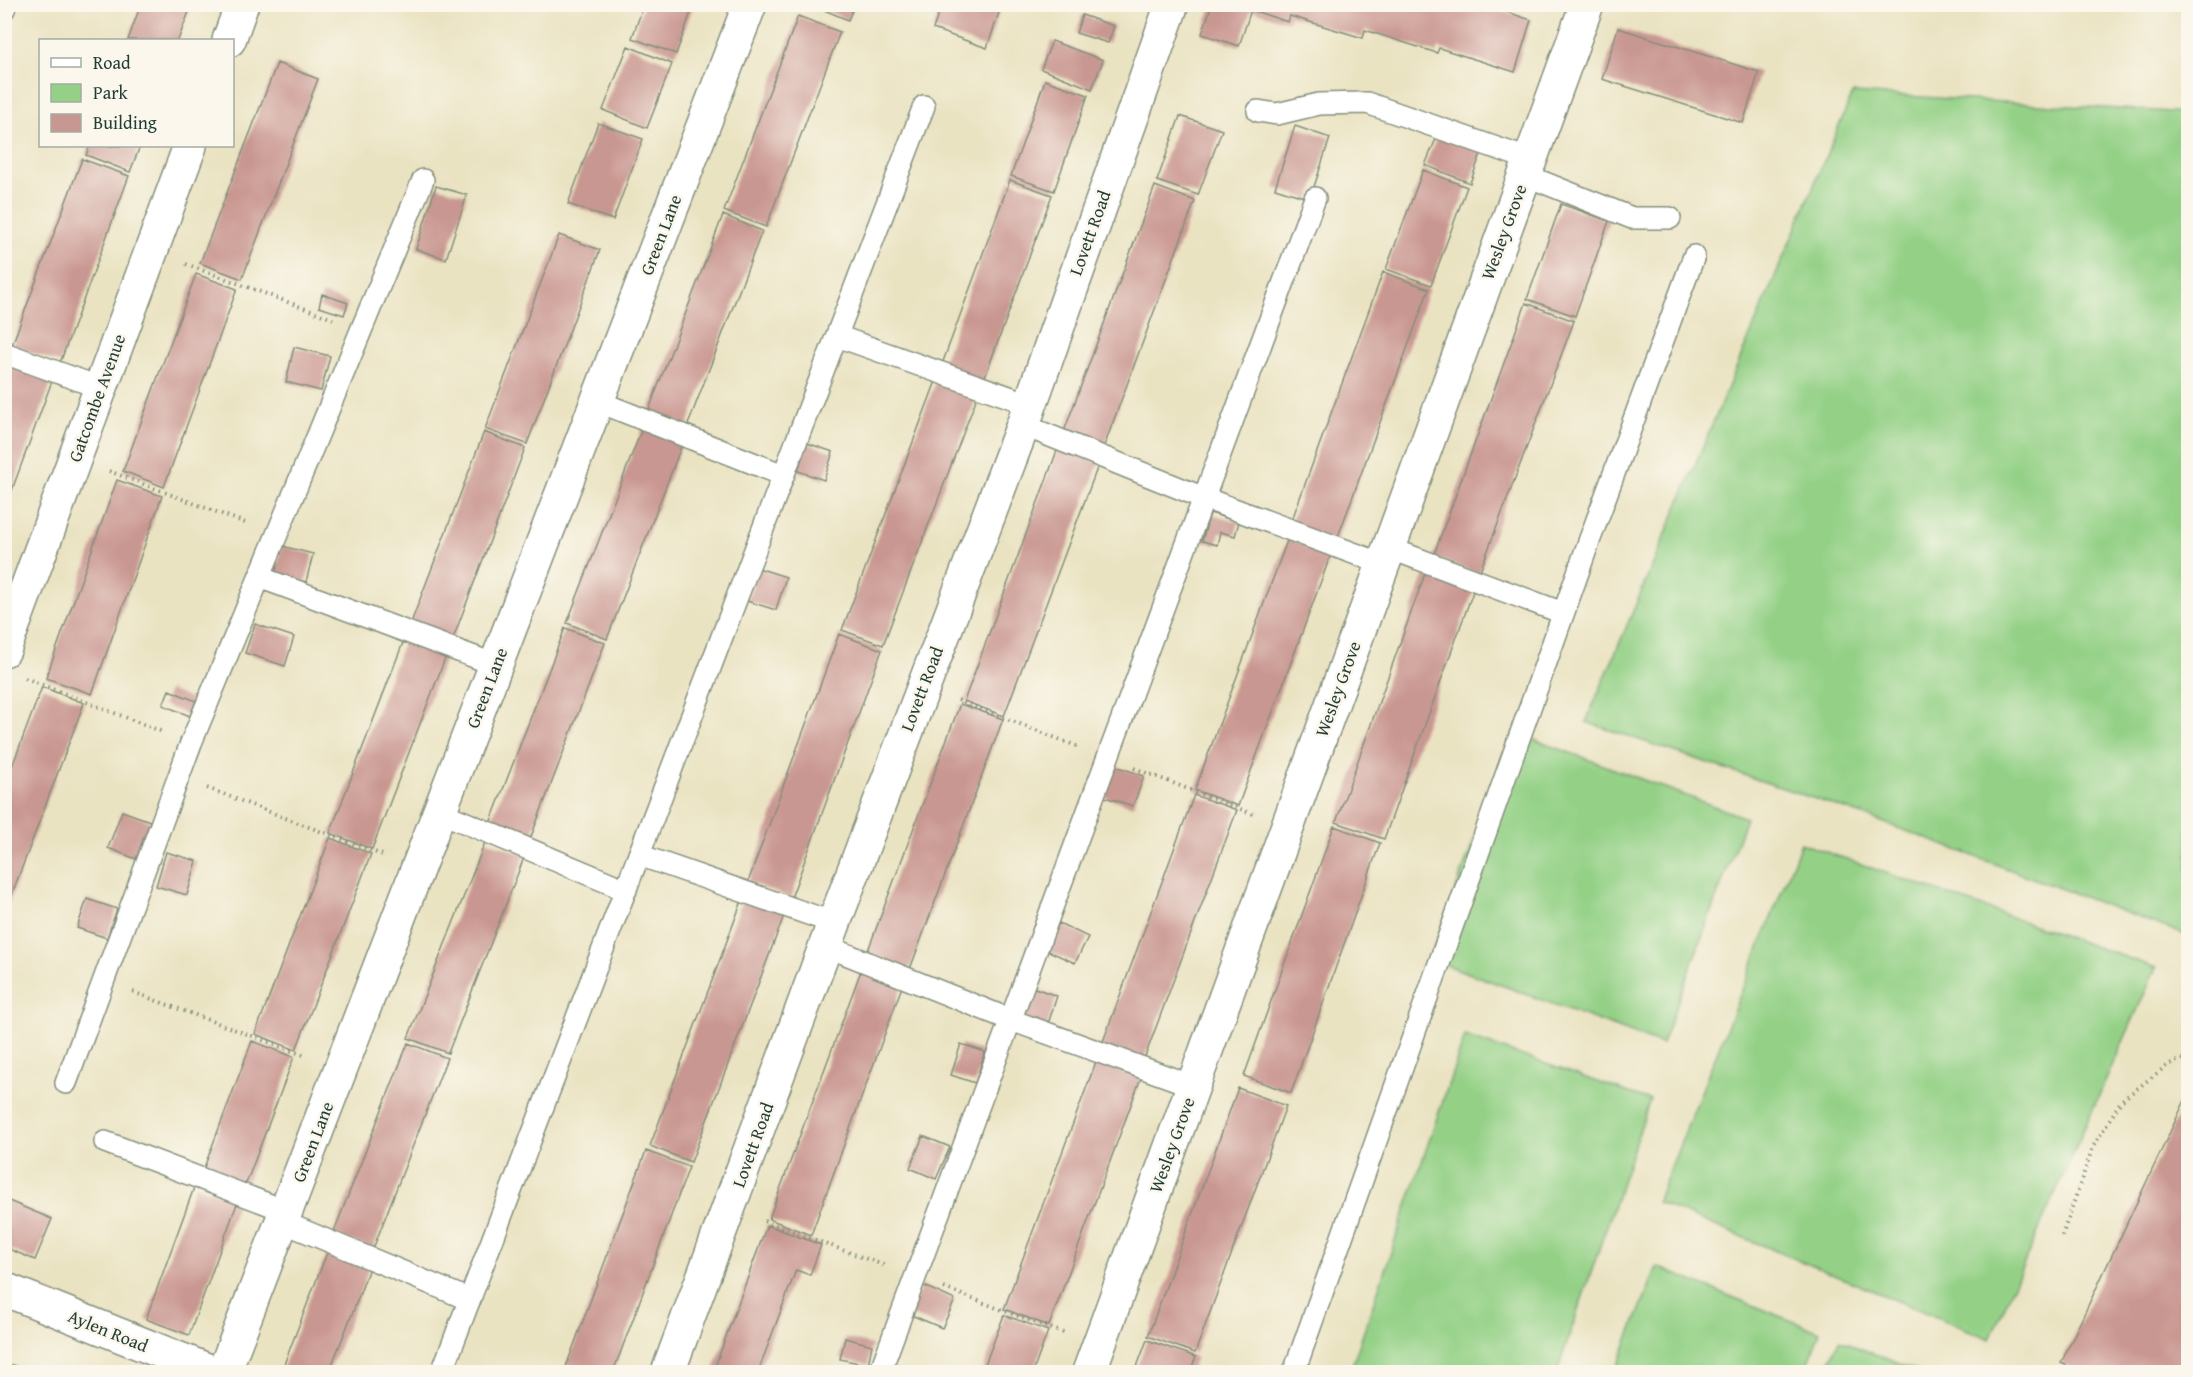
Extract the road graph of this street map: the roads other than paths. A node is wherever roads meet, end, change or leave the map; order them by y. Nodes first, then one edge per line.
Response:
1 (6, 4) edge
2 (242, 4) edge
3 (750, 4) edge
4 (1172, 4) edge
5 (1587, 4) edge
6 (4, 9) edge
7 (229, 39) edge
8 (924, 106) dead end
9 (1258, 111) dead end
10 (190, 147) edge
11 (1528, 168) junction
12 (423, 180) dead end
13 (1315, 198) dead end
14 (1670, 218) dead end
15 (1694, 256) dead end
16 (837, 336) junction
17 (4, 353) edge
18 (101, 388) junction
19 (597, 401) junction
20 (1026, 414) junction
21 (783, 476) junction
22 (1204, 498) junction
23 (1386, 556) junction
24 (259, 577) junction
25 (1563, 613) junction
26 (10, 662) edge
27 (496, 665) junction
28 (440, 812) junction
29 (639, 855) junction
30 (626, 890) junction
31 (830, 935) junction
32 (1011, 1020) junction
33 (66, 1083) dead end
34 (1193, 1086) junction
35 (105, 1142) dead end
36 (284, 1217) junction
37 (4, 1289) edge
38 (470, 1300) junction
39 (212, 1372) edge
40 (224, 1372) edge
41 (442, 1372) edge
42 (668, 1372) edge
43 (880, 1372) edge
44 (1089, 1372) edge
45 (1294, 1372) edge

1 - 6 lane
2 - 7 street
3 - 19 street, Green Lane
4 - 20 street, Lovett Road
5 - 11 street, Wesley Grove
8 - 16 lane
9 - 11 lane
10 - 18 street, Gatcombe Avenue
11 - 14 lane
11 - 23 street, Wesley Grove
12 - 24 lane
13 - 22 lane
15 - 25 lane
16 - 20 lane
16 - 21 lane
17 - 18 lane
18 - 26 street, Gatcombe Avenue
19 - 21 lane
19 - 27 street, Green Lane
20 - 22 lane
20 - 31 street, Lovett Road
21 - 29 lane
22 - 23 lane
22 - 32 lane
23 - 25 lane
23 - 34 street, Wesley Grove
24 - 27 lane
24 - 33 lane
25 - 45 lane
27 - 28 street, Green Lane
28 - 30 lane
28 - 36 street, Green Lane
29 - 30 lane
29 - 31 lane
30 - 38 lane
31 - 32 lane
31 - 42 street, Lovett Road
32 - 34 lane
32 - 43 lane
34 - 44 street, Wesley Grove
35 - 36 lane
36 - 38 lane
36 - 40 street, Green Lane
37 - 39 street, Aylen Road
38 - 41 lane

